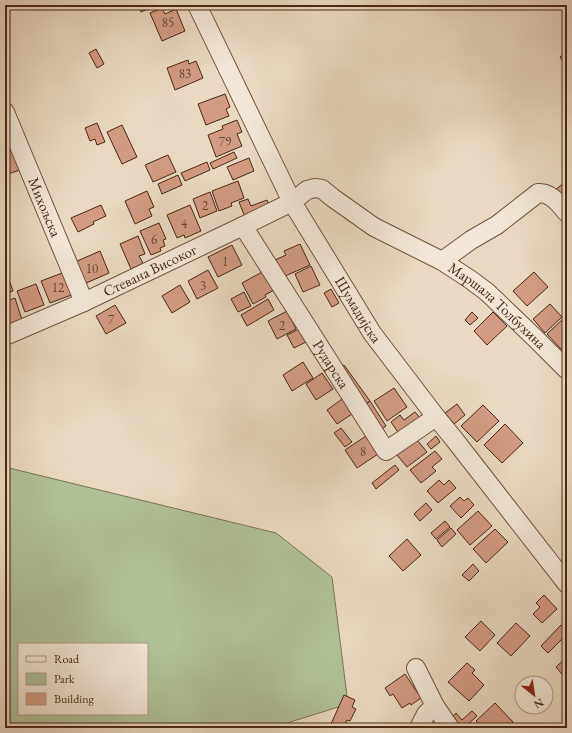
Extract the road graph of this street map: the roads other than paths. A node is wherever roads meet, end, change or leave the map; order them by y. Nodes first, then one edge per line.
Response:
1 (197, 5) edge
2 (5, 112) edge
3 (292, 202) junction
4 (567, 213) edge
5 (243, 226) junction
6 (442, 261) junction
7 (84, 302) junction
8 (5, 336) edge
9 (567, 370) edge
10 (436, 417) junction
11 (567, 584) edge
12 (416, 668) dead end
13 (435, 706) junction
14 (419, 728) edge
15 (450, 728) edge

1 - 3 street, Шумадијска
2 - 7 street, Михољска
3 - 5 street, Стевана Високог
3 - 6 street, Маршала Толбухина
3 - 10 street, Шумадијска
4 - 6 street
5 - 7 street, Стевана Високог
5 - 10 street, Рударска
6 - 9 street, Маршала Толбухина
7 - 8 street, Стевана Високог
10 - 11 street, Шумадијска
12 - 13 street
13 - 14 street
13 - 15 street

